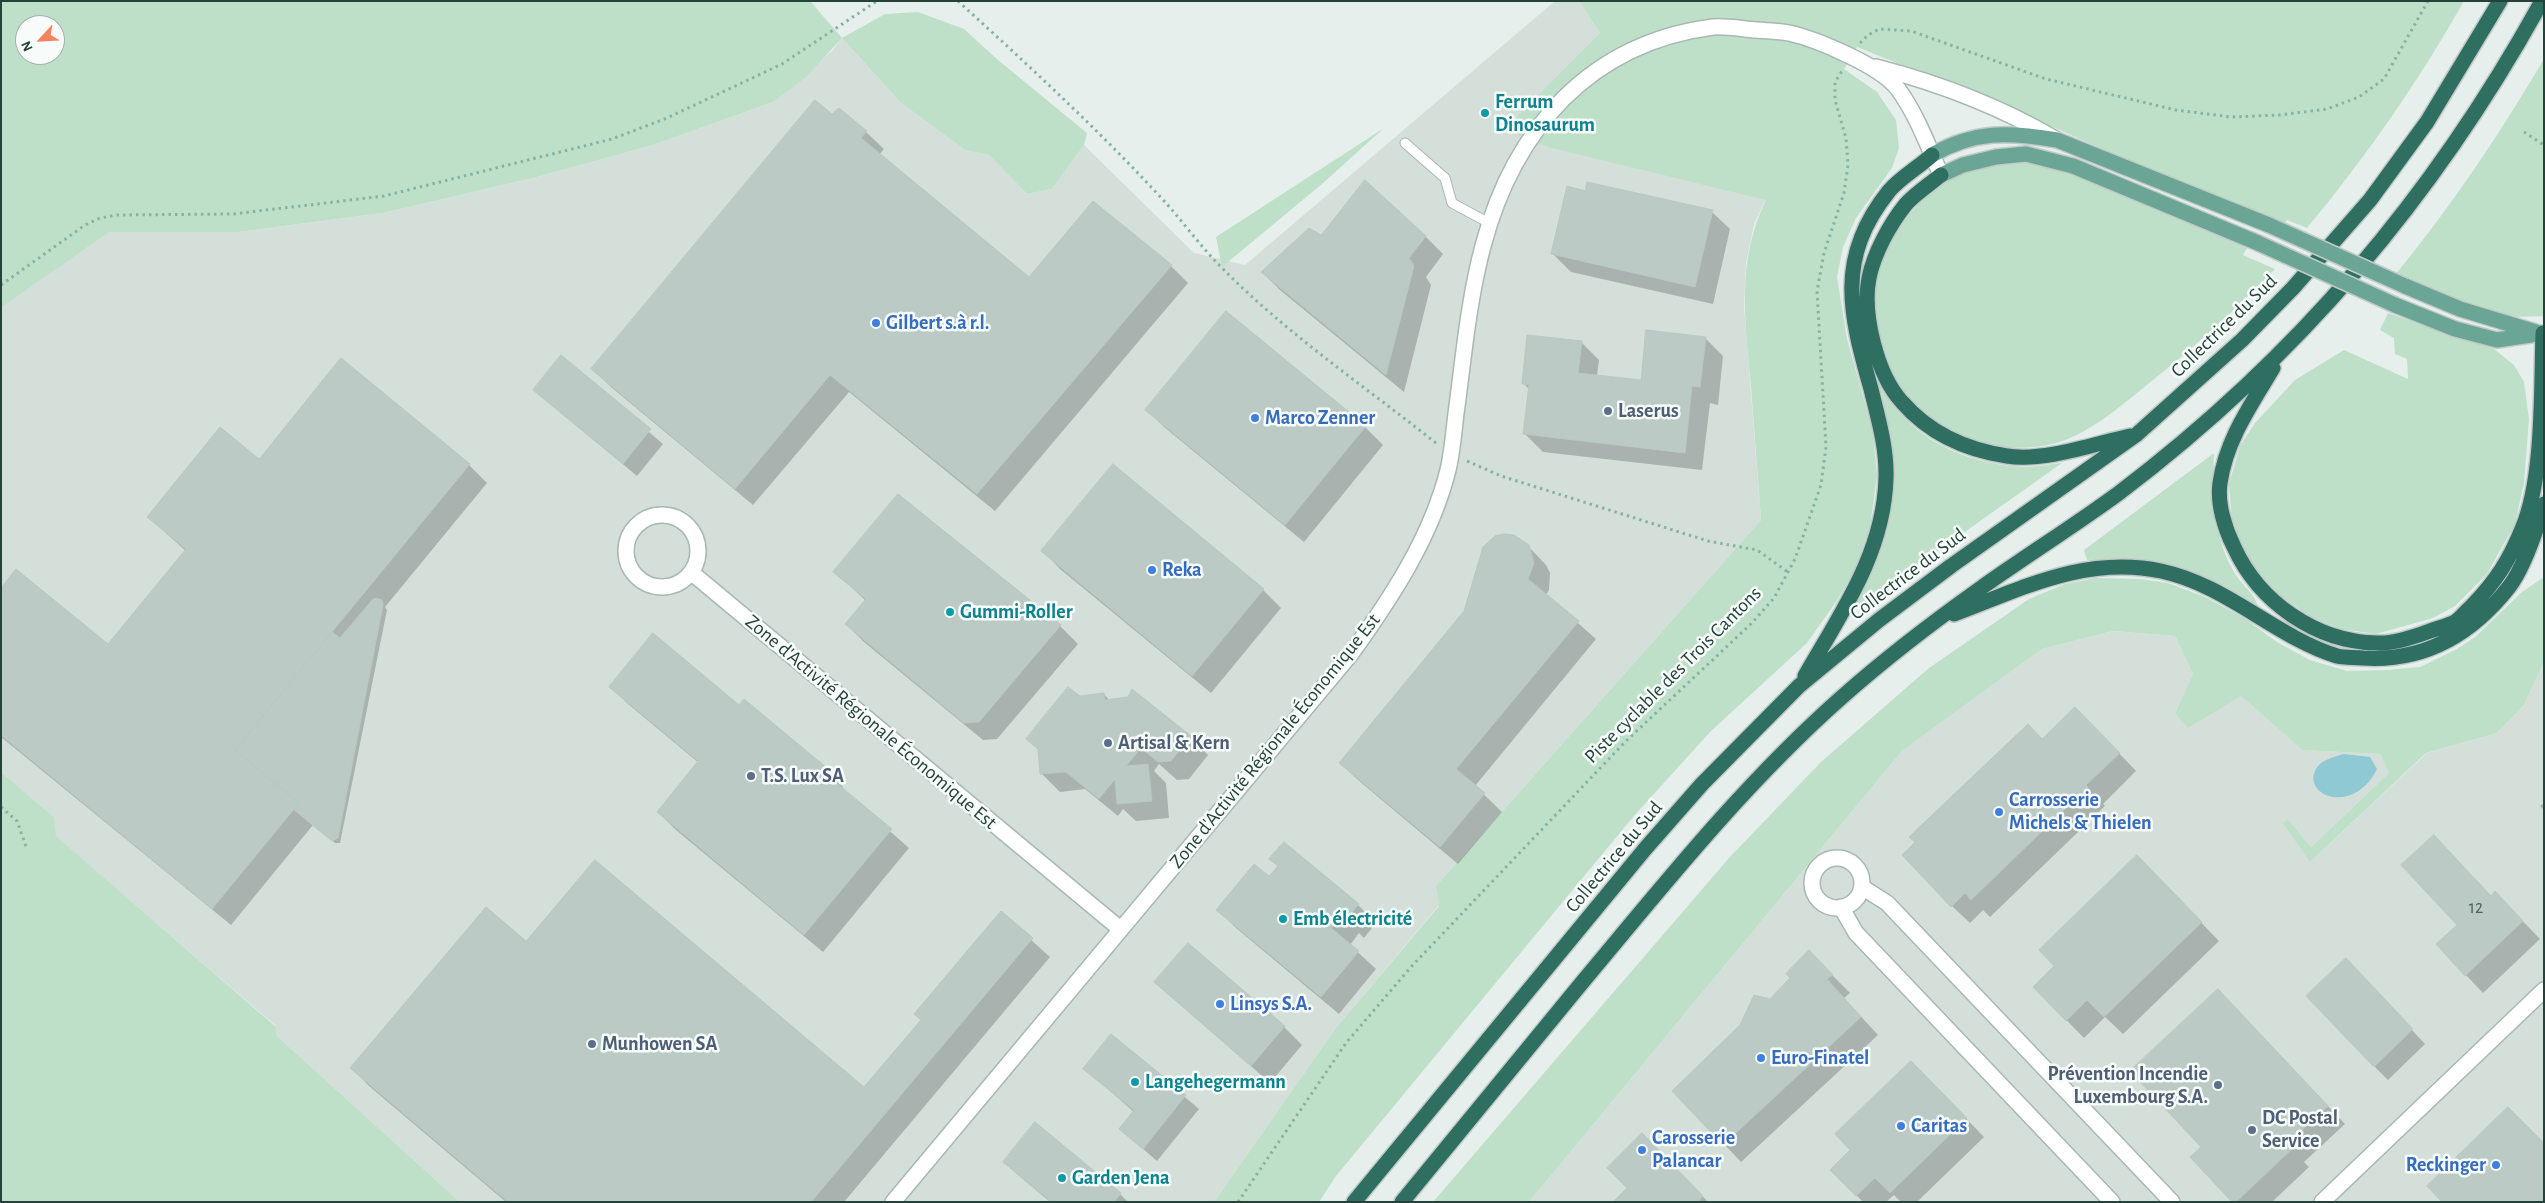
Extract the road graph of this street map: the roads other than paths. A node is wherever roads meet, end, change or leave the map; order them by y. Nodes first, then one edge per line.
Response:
1 (2500, 1) edge
2 (2542, 1) edge
3 (1869, 65) junction
4 (2057, 140) junction
5 (1405, 142) dead end
6 (1932, 155) junction
7 (1941, 175) junction
8 (1491, 224) junction
9 (2543, 333) edge
10 (2286, 345) junction
11 (2136, 435) junction
12 (2544, 504) edge
13 (692, 573) junction
14 (1936, 621) junction
15 (1799, 686) junction
16 (1862, 886) junction
17 (1841, 907) junction
18 (1119, 928) junction
19 (2544, 990) edge
20 (893, 1202) edge
21 (1354, 1202) edge
22 (1402, 1202) edge
23 (2112, 1202) edge
24 (2172, 1202) edge
25 (2322, 1202) edge

1 - 11 highway, Collectrice du Sud
2 - 10 highway
3 - 4 street, Zone d'Activité Régionale Économique Est
3 - 6 street, Zone d'Activité Régionale Économique Est
3 - 8 street, Zone d'Activité Régionale Économique Est
4 - 6 main road
4 - 9 main road, bridge
5 - 8 lane
6 - 7 street, Zone d'Activité Régionale Économique Est
6 - 15 highway
7 - 9 main road, bridge
7 - 11 highway
8 - 18 street, Zone d'Activité Régionale Économique Est
9 - 10 highway
10 - 14 highway
11 - 15 highway, Collectrice du Sud
12 - 14 highway
13 - 13 street
13 - 18 street, Zone d'Activité Régionale Économique Est
14 - 22 highway
15 - 21 highway, Collectrice du Sud
16 - 17 street
16 - 17 street
16 - 24 street
17 - 23 street
18 - 20 street, Zone d'Activité Régionale Économique Est
19 - 25 street

